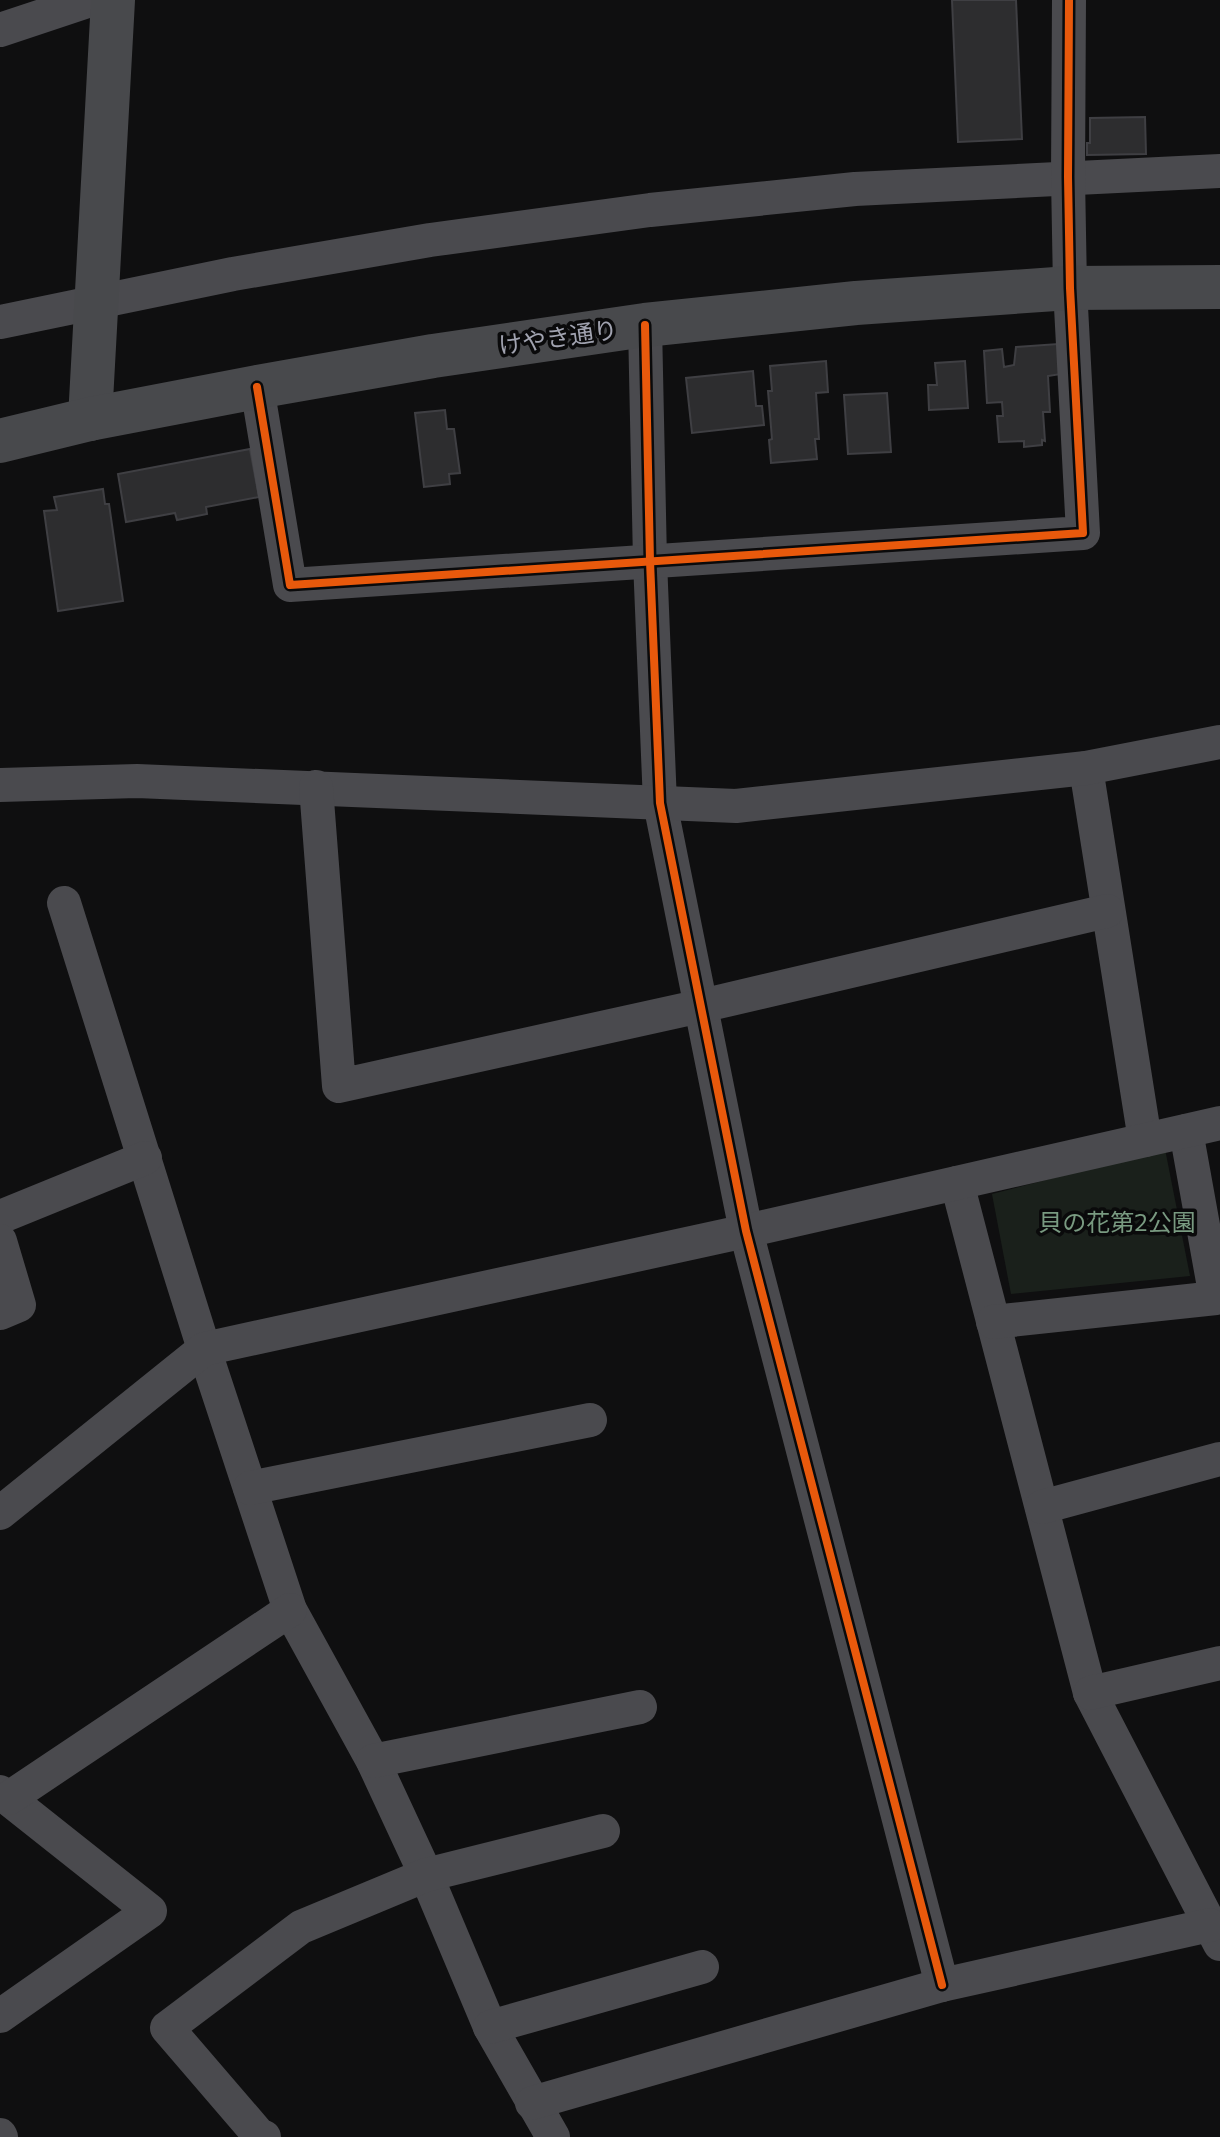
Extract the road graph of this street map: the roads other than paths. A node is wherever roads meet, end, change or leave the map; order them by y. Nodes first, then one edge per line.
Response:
1 (90, 0) edge
2 (113, 0) edge
3 (1069, 0) edge
4 (0, 30) edge
5 (1220, 171) edge
6 (1068, 177) junction
7 (1220, 287) edge
8 (1070, 288) junction
9 (96, 302) junction
10 (0, 322) edge
11 (645, 325) junction
12 (257, 387) junction
13 (90, 419) junction
14 (0, 441) edge
15 (650, 561) junction
16 (1220, 742) edge
17 (1086, 768) junction
18 (0, 785) edge
19 (316, 787) junction
20 (660, 803) junction
21 (64, 903) dead end
22 (1107, 911) junction
23 (701, 1006) junction
24 (1220, 1123) edge
25 (1186, 1131) junction
26 (1145, 1140) junction
27 (145, 1158) junction
28 (957, 1183) junction
29 (0, 1217) edge
30 (746, 1231) junction
31 (0, 1241) edge
32 (0, 1313) edge
33 (993, 1322) junction
34 (204, 1349) junction
35 (590, 1420) dead end
36 (1220, 1459) edge
37 (250, 1488) junction
38 (1042, 1507) junction
39 (0, 1513) edge
40 (290, 1610) junction
41 (1220, 1663) edge
42 (1090, 1693) junction
43 (640, 1707) dead end
44 (373, 1761) junction
45 (4, 1795) edge
46 (603, 1831) dead end
47 (426, 1875) junction
48 (1215, 1934) edge
49 (702, 1967) dead end
50 (942, 1985) junction
51 (0, 2016) edge
52 (490, 2027) junction
53 (532, 2103) junction
54 (264, 2137) edge
55 (553, 2137) edge

1 - 4 street
2 - 9 street
3 - 6 street
5 - 6 street
6 - 8 street
6 - 9 street
7 - 8 street, けやき通り
8 - 11 street, けやき通り
8 - 15 street
9 - 10 street
9 - 13 street
11 - 12 street, けやき通り
11 - 15 street
12 - 13 street, けやき通り
12 - 15 street
13 - 14 street, けやき通り
15 - 20 street
16 - 17 street
17 - 20 street
17 - 22 street
18 - 19 street
19 - 20 street
19 - 23 street
20 - 23 street
21 - 27 street
22 - 23 street
22 - 26 street
23 - 30 street
24 - 25 street
25 - 26 street
25 - 33 street
26 - 28 street
27 - 29 street
27 - 34 street
28 - 30 street
28 - 33 street
30 - 34 street
30 - 50 street
31 - 32 street
33 - 38 street
34 - 37 street
34 - 39 street
35 - 37 street
36 - 38 street
37 - 40 street
38 - 42 street
40 - 44 street
40 - 45 street
41 - 42 street
42 - 48 street
43 - 44 street
44 - 47 street
45 - 51 street
46 - 47 street
47 - 52 street
47 - 54 street
48 - 50 street
49 - 52 street
50 - 53 street
52 - 53 street
53 - 55 street

